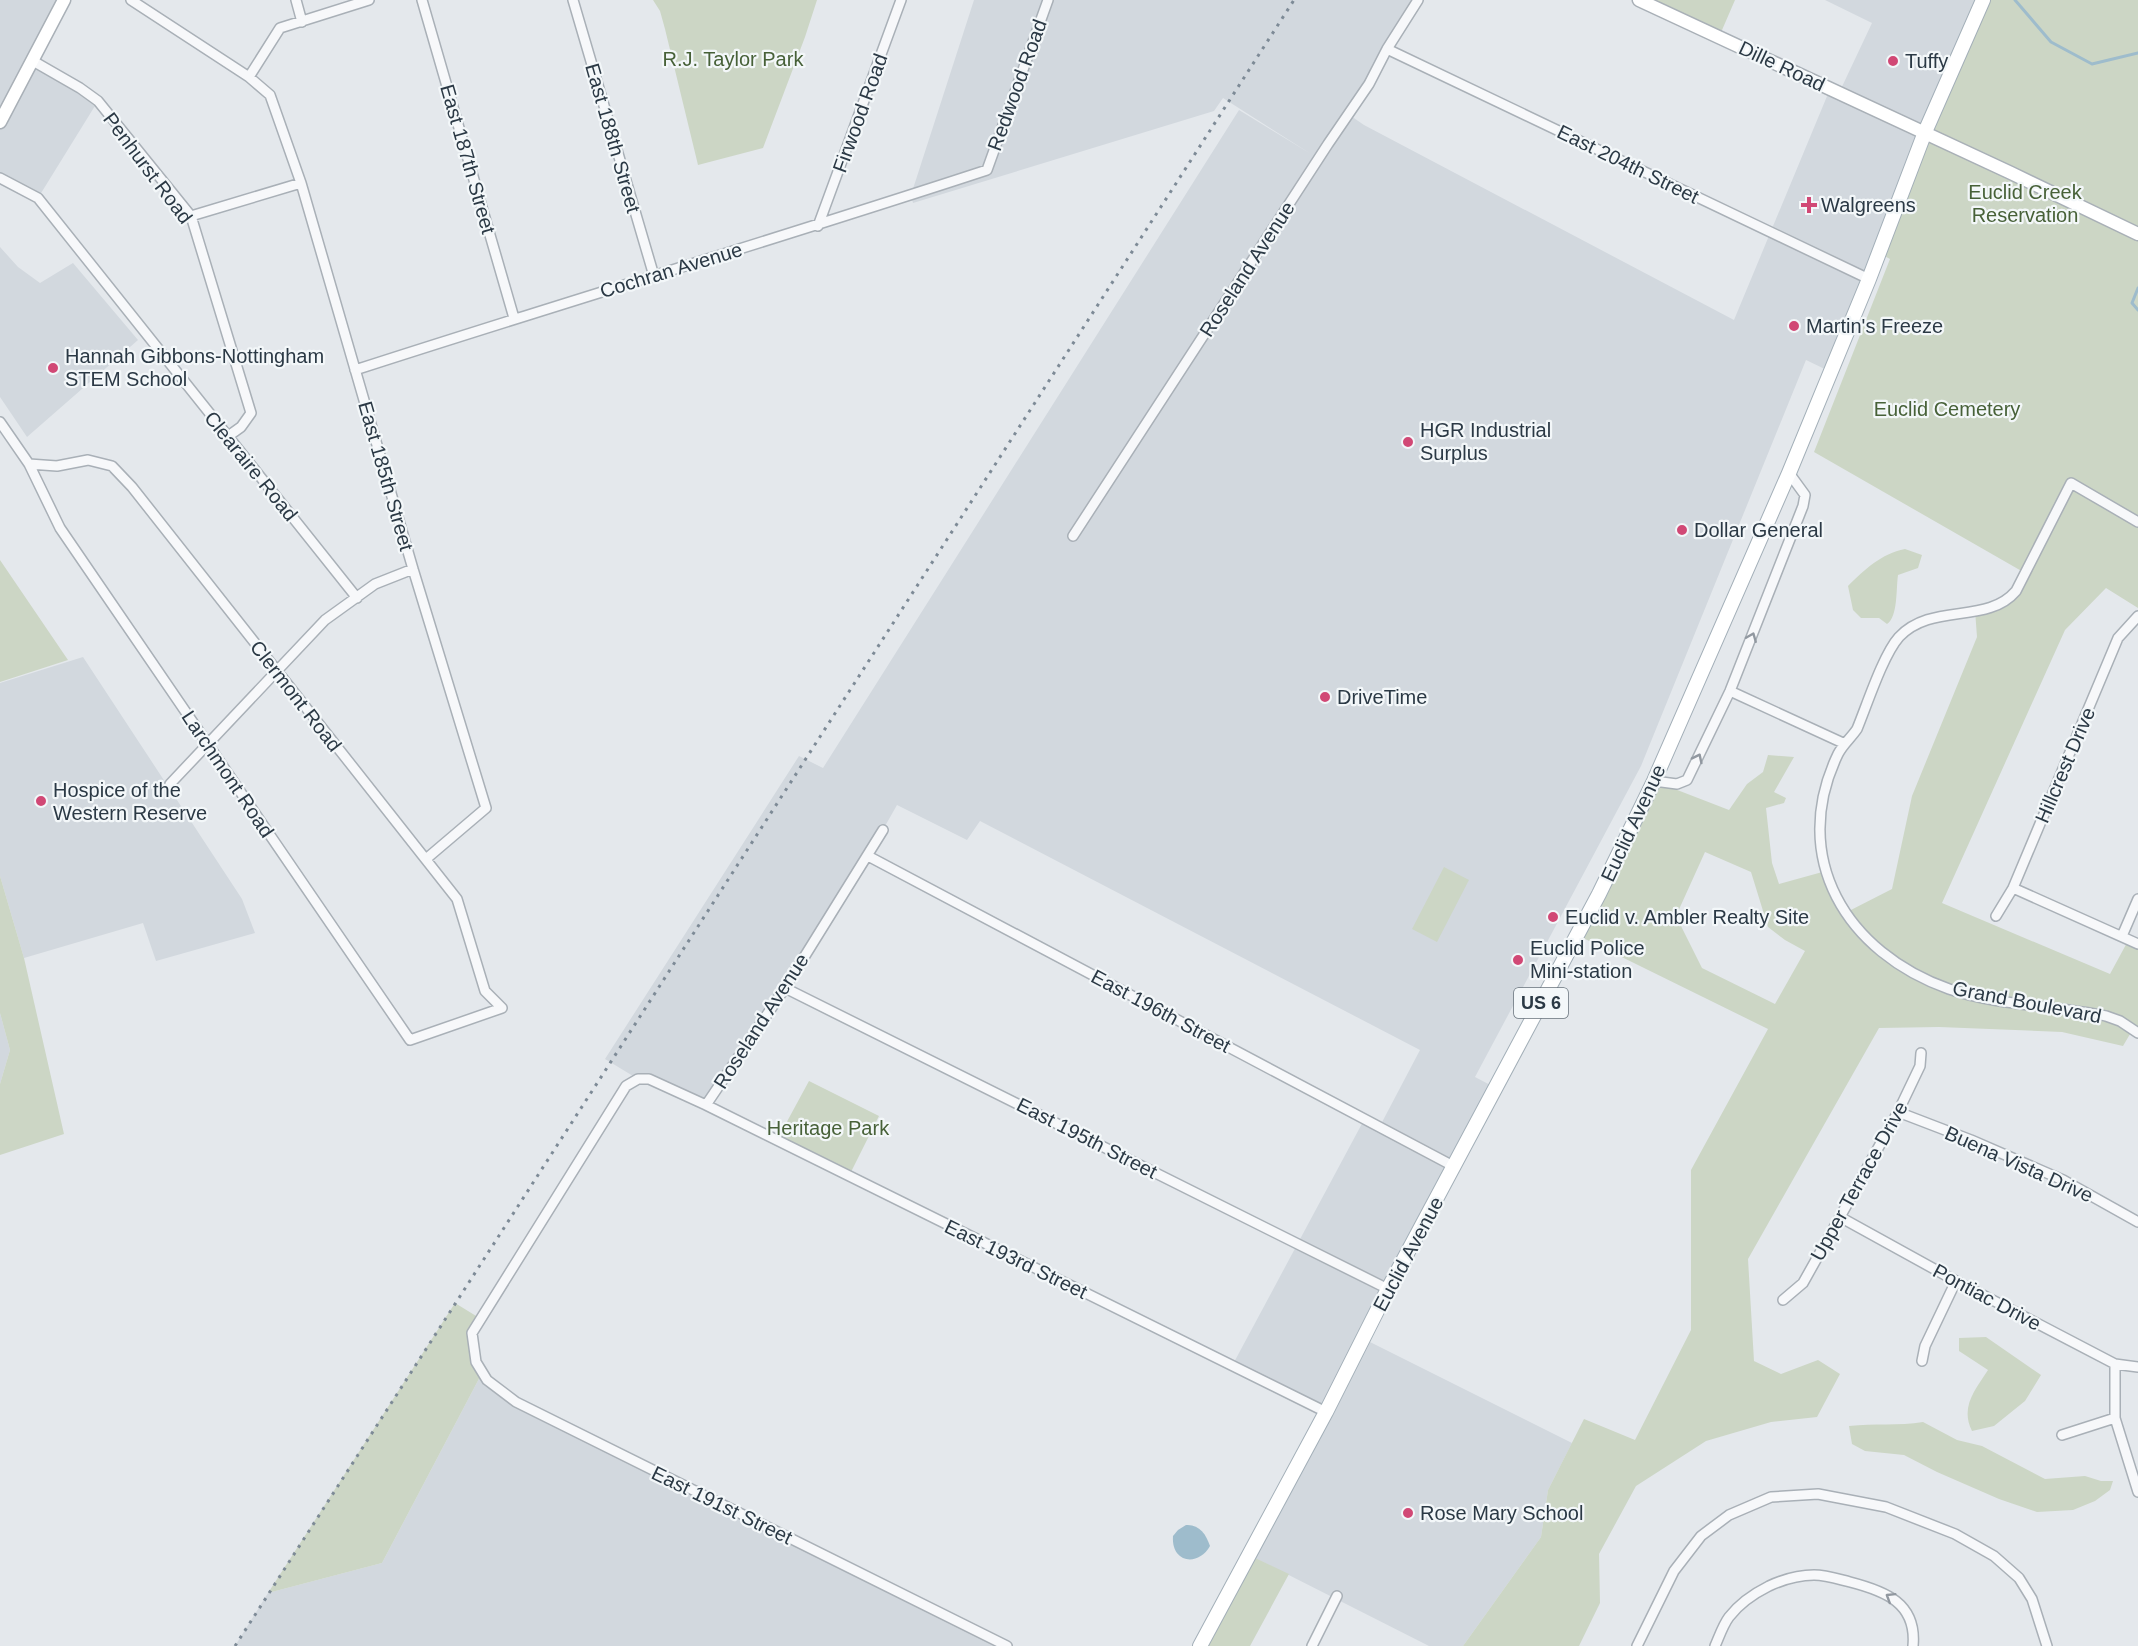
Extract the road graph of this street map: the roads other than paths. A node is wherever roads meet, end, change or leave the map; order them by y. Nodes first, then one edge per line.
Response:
1 (64, 0) edge
2 (131, 0) edge
3 (296, 0) edge
4 (369, 0) edge
5 (422, 0) edge
6 (573, 0) edge
7 (901, 0) edge
8 (1048, 0) edge
9 (1418, 0) edge
10 (1639, 0) edge
11 (1983, 0) edge
12 (302, 22) junction
13 (1387, 49) junction
14 (33, 61) junction
15 (249, 77) junction
16 (0, 122) edge
17 (1925, 132) junction
18 (987, 170) joint
19 (0, 178) edge
20 (301, 183) junction
21 (191, 216) junction
22 (818, 225) junction
23 (2138, 234) edge
24 (654, 276) junction
25 (1869, 279) junction
26 (514, 318) junction
27 (355, 370) junction
28 (0, 422) edge
29 (227, 437) junction
30 (29, 464) junction
31 (1789, 473) junction
32 (2138, 522) edge
33 (1074, 536) dead end
34 (413, 569) junction
35 (357, 598) junction
36 (2138, 616) edge
37 (276, 671) junction
38 (1730, 692) junction
39 (1844, 743) junction
40 (208, 744) junction
41 (1654, 781) junction
42 (170, 784) dead end
43 (883, 830) dead end
44 (867, 856) junction
45 (426, 859) junction
46 (2013, 888) junction
47 (2138, 898) edge
48 (1996, 916) dead end
49 (2122, 936) junction
50 (2138, 944) edge
51 (785, 988) junction
52 (502, 1008) joint
53 (2138, 1033) edge
54 (1921, 1053) dead end
55 (706, 1105) junction
56 (1898, 1112) junction
57 (1455, 1167) junction
58 (1840, 1217) junction
59 (2138, 1222) edge
60 (1956, 1281) junction
61 (1389, 1289) junction
62 (1783, 1300) dead end
63 (472, 1333) joint
64 (1922, 1361) dead end
65 (2115, 1364) junction
66 (2138, 1367) edge
67 (1326, 1412) junction
68 (2115, 1418) junction
69 (2062, 1435) dead end
70 (2138, 1492) edge
71 (1337, 1596) dead end
72 (1007, 1646) edge
73 (1200, 1646) edge
74 (1312, 1646) edge
75 (1637, 1646) edge
76 (1715, 1646) edge
77 (1913, 1646) edge
78 (2047, 1646) edge

1 - 14 street
2 - 15 street, East 185th Street
3 - 12 street
4 - 12 street
5 - 26 street, East 187th Street
6 - 24 street, East 188th Street
7 - 22 street, Firwood Road
8 - 18 street, Redwood Road
9 - 13 street, Roseland Avenue
10 - 17 street, Dille Road
11 - 17 main road, Euclid Avenue / US 6
12 - 15 street
13 - 25 street, East 204th Street
13 - 33 street, Roseland Avenue
14 - 16 street
14 - 21 street, Penhurst Road
15 - 20 street, East 185th Street
17 - 23 street, Dille Road
17 - 25 main road, Euclid Avenue / US 6
18 - 22 street, Cochran Avenue
19 - 29 street, Clearaire Road
20 - 21 street
20 - 27 street, East 185th Street
21 - 29 street, Penhurst Road
22 - 24 street, Cochran Avenue
24 - 26 street, Cochran Avenue
25 - 31 main road, Euclid Avenue / US 6
26 - 27 street, Cochran Avenue
27 - 34 street, East 185th Street
28 - 30 street, Larchmont Road
29 - 35 street, Clearaire Road
30 - 37 street, Clermont Road
30 - 40 street, Larchmont Road
38 -> 31 street
31 - 41 main road, Euclid Avenue / US 6
32 - 39 street, Grand Boulevard
34 - 35 street
34 - 45 street, East 185th Street
35 - 37 street
36 - 46 street, Hillcrest Drive
37 - 40 street
37 - 45 street, Clermont Road
38 - 39 street
41 -> 38 street
39 - 53 street, Grand Boulevard
40 - 42 street
40 - 52 street, Larchmont Road
41 - 57 main road, Euclid Avenue / US 6
43 - 44 street, Roseland Avenue
44 - 51 street, Roseland Avenue
44 - 57 street, East 196th Street
45 - 52 street, Clermont Road
46 - 48 street, Hillcrest Drive
46 - 49 street
47 - 49 street
49 - 50 street
51 - 55 street, Roseland Avenue
51 - 61 street, East 195th Street
54 - 56 street, Upper Terrace Drive
55 - 63 street, Roseland Avenue
55 - 67 street, East 193rd Street
56 - 58 street, Upper Terrace Drive
56 - 59 street, Buena Vista Drive
57 - 61 main road, Euclid Avenue / US 6
58 - 60 street, Pontiac Drive
58 - 62 street, Upper Terrace Drive
60 - 64 street
60 - 65 street, Pontiac Drive
61 - 67 main road, Euclid Avenue / US 6
63 - 72 street, East 191st Street
65 - 66 street, Pontiac Drive
65 - 68 street
67 - 73 main road, Euclid Avenue / US 6
68 - 69 street
68 - 70 street
71 - 74 street
75 - 78 street
77 -> 76 street

